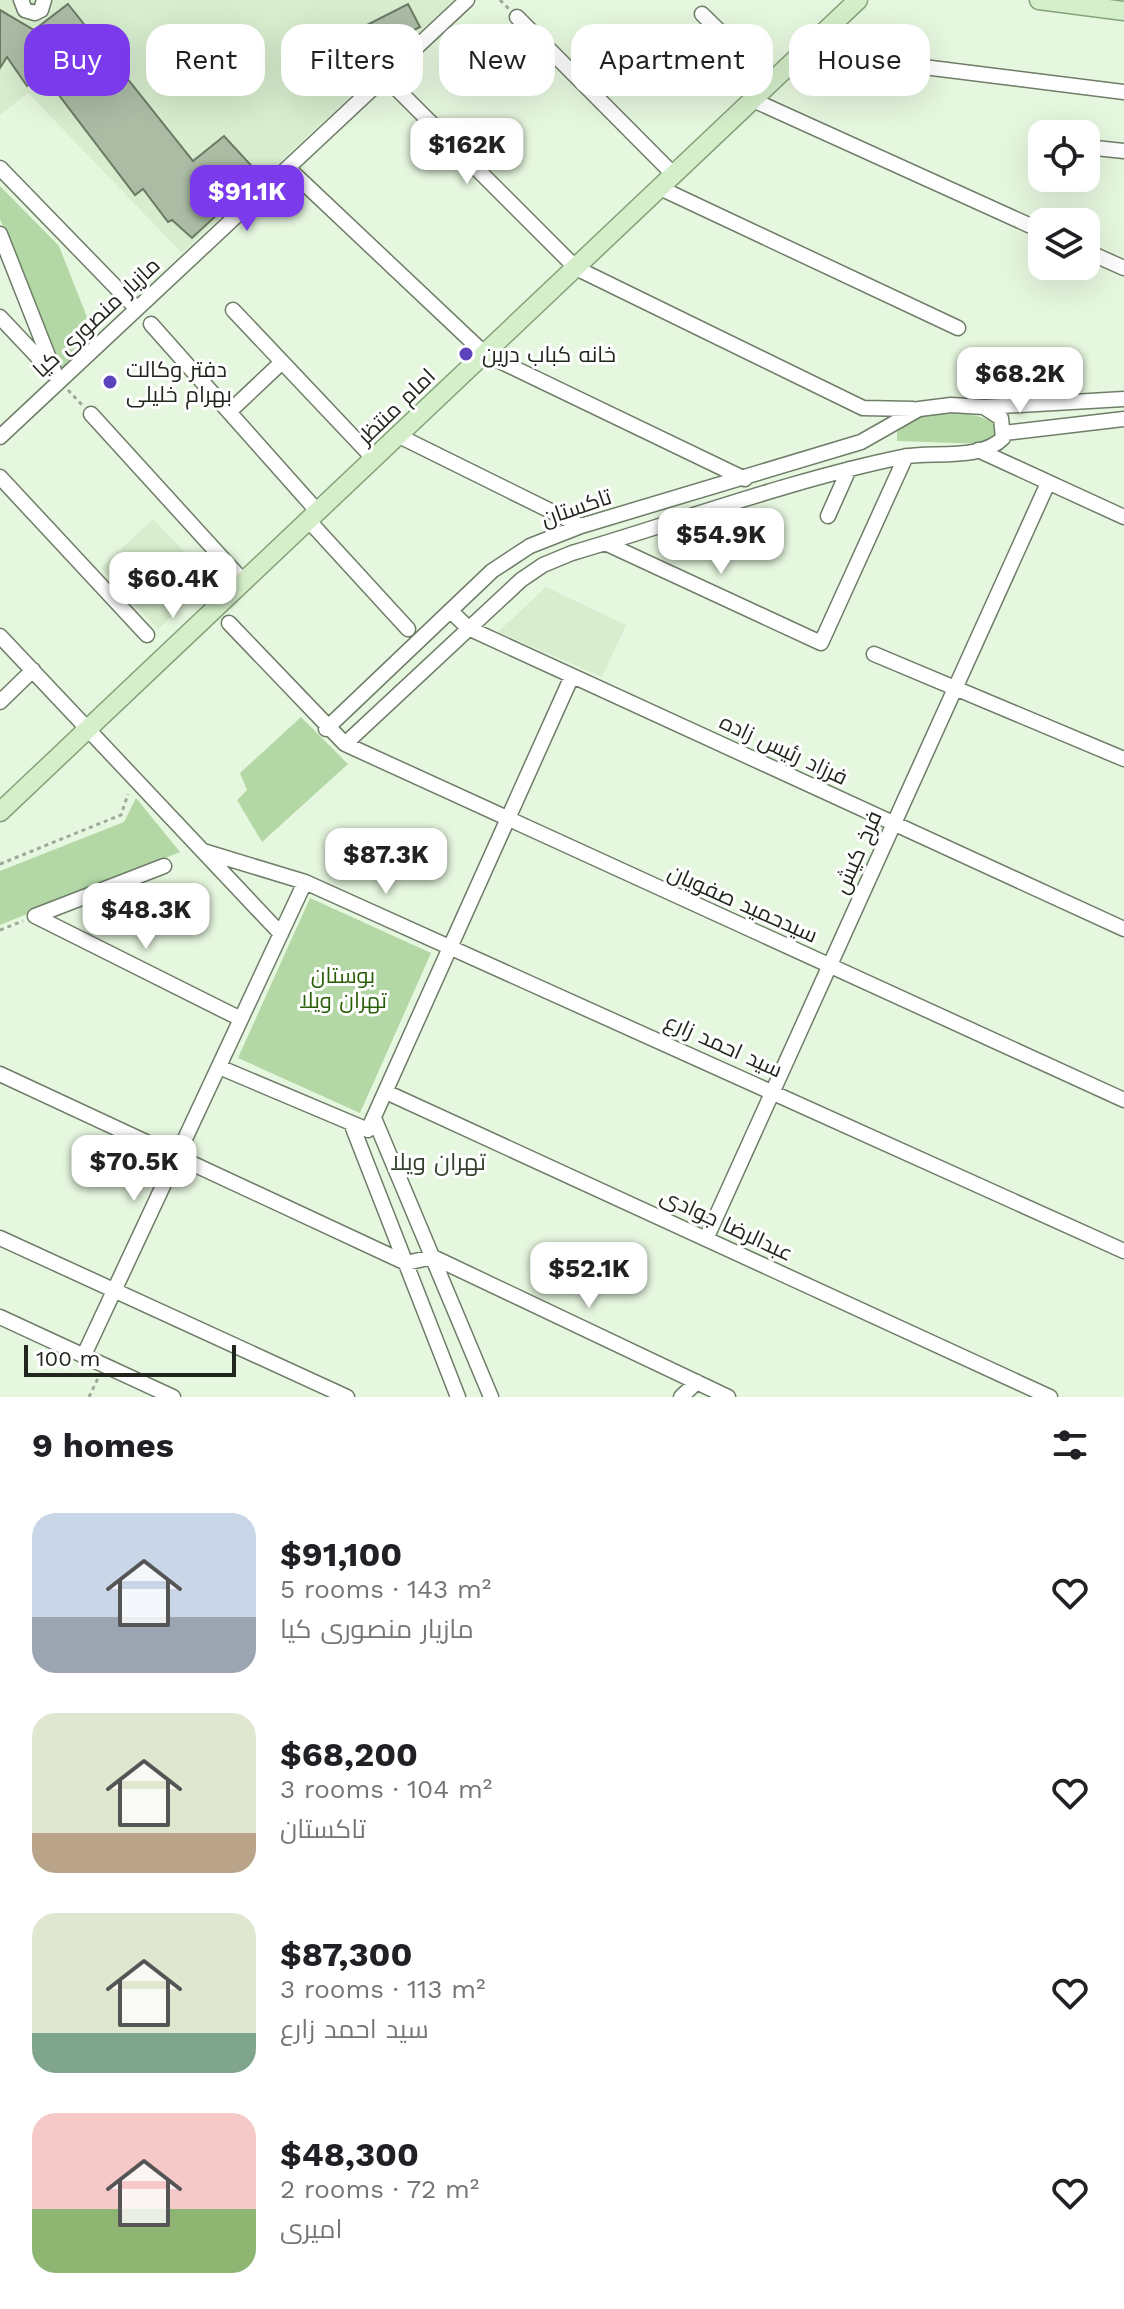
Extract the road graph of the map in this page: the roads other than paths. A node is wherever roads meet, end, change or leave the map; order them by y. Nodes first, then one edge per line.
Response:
1 (21, 0) edge
2 (44, 0) edge
3 (467, 0) edge
4 (858, 0) edge
5 (1039, 0) edge
6 (1122, 10) edge
7 (702, 14) dead end
8 (517, 17) dead end
9 (712, 24) edge
10 (833, 24) edge
11 (423, 41) edge
12 (789, 65) edge
13 (930, 68) edge
14 (773, 80) edge
15 (1124, 92) edge
16 (365, 96) edge
17 (404, 96) edge
18 (757, 96) edge
19 (753, 100) junction
20 (1100, 148) edge
21 (1124, 151) edge
22 (0, 168) edge
23 (288, 168) junction
24 (667, 181) junction
25 (1028, 225) edge
26 (0, 234) edge
27 (1100, 257) edge
28 (576, 268) junction
29 (1124, 268) edge
30 (137, 309) junction
31 (233, 310) dead end
32 (0, 317) edge
33 (151, 324) dead end
34 (958, 328) dead end
35 (485, 354) junction
36 (282, 362) junction
37 (58, 379) junction
38 (1124, 399) edge
39 (984, 407) junction
40 (863, 408) junction
41 (919, 409) junction
42 (229, 412) junction
43 (91, 414) road end
44 (1124, 419) edge
45 (1004, 433) junction
46 (399, 436) junction
47 (0, 437) edge
48 (861, 442) junction
49 (978, 450) junction
50 (906, 456) junction
51 (374, 459) junction
52 (784, 467) junction
53 (849, 469) junction
54 (0, 477) edge
55 (745, 479) junction
56 (1048, 483) junction
57 (789, 488) junction
58 (314, 516) junction
59 (828, 516) dead end
60 (1124, 517) edge
61 (581, 526) junction
62 (605, 543) junction
63 (244, 582) junction
64 (451, 611) junction
65 (229, 623) dead end
66 (468, 628) junction
67 (408, 629) dead end
68 (147, 635) dead end
69 (0, 636) edge
70 (874, 654) dead end
71 (33, 670) junction
72 (572, 676) junction
73 (955, 688) junction
74 (0, 702) edge
75 (88, 729) junction
76 (326, 729) junction
77 (345, 744) junction
78 (1124, 759) edge
79 (0, 812) edge
80 (508, 820) junction
81 (894, 823) junction
82 (203, 851) junction
83 (164, 866) dead end
84 (305, 882) junction
85 (1124, 929) edge
86 (281, 934) junction
87 (451, 946) junction
88 (830, 966) junction
89 (241, 1019) junction
90 (219, 1067) junction
91 (0, 1074) edge
92 (773, 1091) junction
93 (386, 1092) junction
94 (1124, 1100) edge
95 (351, 1123) junction
96 (371, 1124) junction
97 (177, 1156) junction
98 (0, 1238) edge
99 (706, 1239) junction
100 (1124, 1251) edge
101 (433, 1257) junction
102 (406, 1263) junction
103 (115, 1290) junction
104 (0, 1317) edge
105 (84, 1355) junction
106 (697, 1382) junction
107 (173, 1397) edge
108 (347, 1397) edge
109 (458, 1397) edge
110 (491, 1397) edge
111 (681, 1397) edge
112 (728, 1397) edge
113 (1050, 1397) edge

1 - 2 street
3 - 11 street, مازیار منصوری کیا
4 - 10 main road, امام منتظر
5 - 6 main road
7 - 9 street
8 - 24 street
12 - 14 main road, امام منتظر
13 - 15 street
16 - 23 street, مازیار منصوری کیا
17 - 28 street
18 - 19 main road, امام منتظر
19 - 24 main road, امام منتظر
19 - 25 street
20 - 21 street
22 - 30 street
23 - 30 street, مازیار منصوری کیا
23 - 35 street
24 - 28 main road, امام منتظر
24 - 34 street
26 - 37 street
27 - 29 street
28 - 35 main road, امام منتظر
28 - 40 street
30 - 37 street, مازیار منصوری کیا
31 - 36 street
32 - 37 street
33 - 42 street
35 - 46 main road, امام منتظر
35 - 55 street
36 - 42 street
36 - 51 street
37 - 47 street, مازیار منصوری کیا
38 - 39 street
39 - 41 street
39 - 45 street
40 - 41 street
40 - 48 street
41 - 48 street, تاکستان
42 - 58 street
43 - 63 street
44 - 45 street
45 - 49 street
46 - 51 main road, امام منتظر
46 - 61 street
48 - 52 street, تاکستان
49 - 50 street, تاکستان
49 - 56 street
50 - 53 street, تاکستان
50 - 62 street
51 - 58 main road, امام منتظر
52 - 55 street, تاکستان
52 - 57 street
53 - 57 street, تاکستان
53 - 59 street
54 - 68 street
55 - 61 street, تاکستان
56 - 60 street
56 - 73 street, فرخ کیش
57 - 62 street, تاکستان
58 - 63 main road, امام منتظر
58 - 67 street
61 - 64 street, تاکستان
62 - 66 street, تاکستان
63 - 75 main road, امام منتظر
64 - 66 street
64 - 76 street, تاکستان
65 - 76 street, سیدحمید صفویان
66 - 72 street, فرزاد رئیس زاده
66 - 77 street, تاکستان
69 - 71 street
70 - 73 street
71 - 74 street
71 - 75 street
72 - 80 street
72 - 81 street, فرزاد رئیس زاده
73 - 78 street
73 - 81 street, فرخ کیش
75 - 79 main road, امام منتظر
75 - 82 street
76 - 77 street, سیدحمید صفویان
77 - 80 street, سیدحمید صفویان
80 - 87 street
80 - 88 street, سیدحمید صفویان
81 - 85 street, فرزاد رئیس زاده
81 - 88 street, فرخ کیش
82 - 84 street, سید احمد زارع
82 - 86 street
83 - 89 street
84 - 86 street
84 - 87 street, سید احمد زارع
86 - 89 street
87 - 92 street, سید احمد زارع
87 - 93 street
88 - 92 street, فرخ کیش
88 - 94 street, سیدحمید صفویان
89 - 90 street
90 - 95 street
90 - 97 street
91 - 97 street
92 - 99 street, فرخ کیش
92 - 100 street, سید احمد زارع
93 - 96 street
93 - 99 street, عبدالرضا جوادی
95 - 96 street
95 - 102 street
96 - 101 street
97 - 102 street
97 - 103 street
98 - 103 street
99 - 113 street, عبدالرضا جوادی
101 - 102 street
101 - 106 street
101 - 110 street
102 - 109 street
103 - 105 street
103 - 108 street
104 - 105 street
105 - 107 street
106 - 111 street
106 - 112 street

